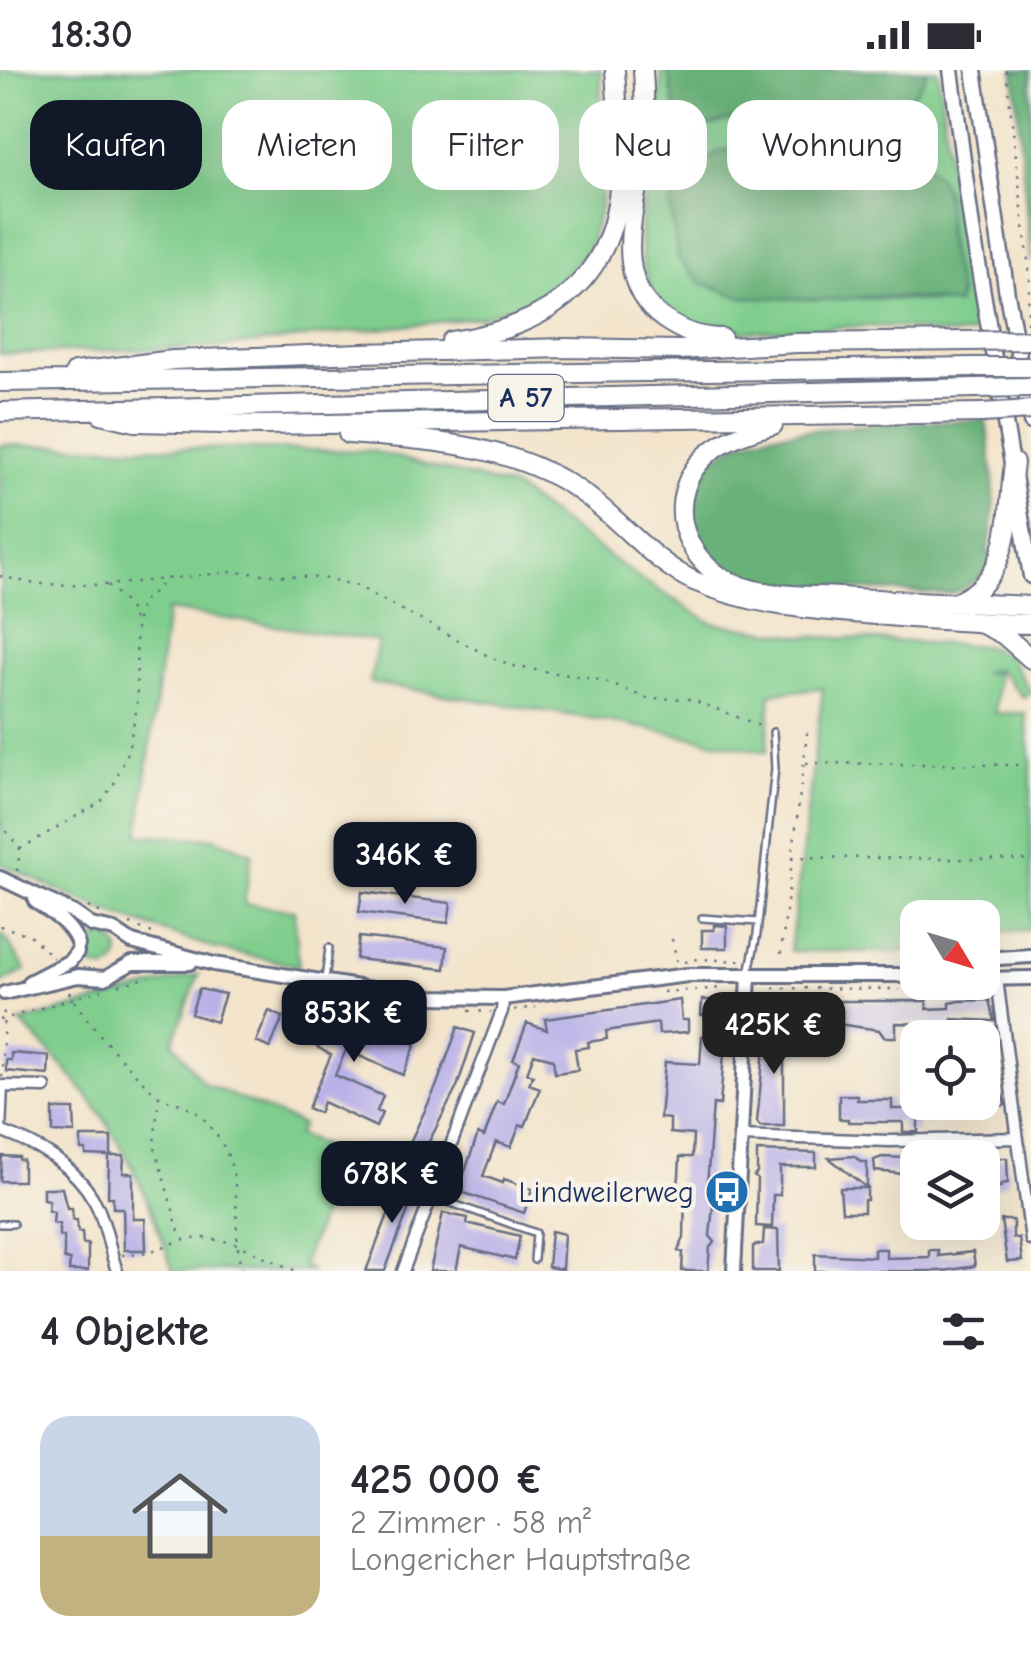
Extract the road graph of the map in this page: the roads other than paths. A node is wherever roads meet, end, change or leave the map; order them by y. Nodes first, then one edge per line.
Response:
1 (616, 70) edge
2 (643, 70) edge
3 (951, 70) edge
4 (974, 70) edge
5 (1029, 333) edge
6 (797, 343) junction
7 (361, 353) junction
8 (1031, 367) edge
9 (652, 372) junction
10 (26, 381) junction
11 (0, 382) edge
12 (1031, 387) edge
13 (76, 408) junction
14 (1031, 410) edge
15 (0, 412) edge
16 (808, 417) junction
17 (1031, 422) edge
18 (263, 425) junction
19 (1014, 462) junction
20 (1031, 576) edge
21 (956, 602) junction
22 (1031, 606) edge
23 (979, 623) junction
24 (1031, 624) edge
25 (1031, 659) edge
26 (773, 732) road end
27 (0, 878) edge
28 (18, 882) junction
29 (702, 918) dead end
30 (758, 922) junction
31 (100, 927) junction
32 (122, 928) junction
33 (78, 948) junction
34 (329, 948) dead end
35 (1031, 956) edge
36 (1000, 958) edge
37 (214, 964) junction
38 (749, 969) junction
39 (899, 969) edge
40 (122, 970) junction
41 (96, 978) junction
42 (1031, 978) edge
43 (1000, 979) edge
44 (324, 983) junction
45 (2, 994) edge
46 (420, 996) junction
47 (503, 998) junction
48 (994, 1000) edge
49 (409, 1031) dead end
50 (2, 1086) edge
51 (45, 1087) dead end
52 (0, 1131) edge
53 (739, 1136) junction
54 (1018, 1138) junction
55 (354, 1153) dead end
56 (433, 1192) junction
57 (0, 1224) edge
58 (13, 1224) dead end
59 (1031, 1240) edge
60 (534, 1260) dead end
61 (116, 1271) edge
62 (403, 1271) edge
63 (734, 1271) edge

1 - 7 highway
2 - 6 highway
3 - 19 main road
4 - 17 main road
5 - 6 highway, bridge
6 - 7 highway
6 - 9 highway
7 - 10 highway, A 57
8 - 9 highway, A 57, bridge
9 - 10 highway, A 57
10 - 11 highway, A 57
12 - 13 highway, A 57, bridge
13 - 15 highway, A 57
13 - 18 highway
14 - 16 highway, bridge
16 - 18 highway
16 - 21 highway
18 - 23 highway
19 - 20 main road
19 - 21 highway
21 - 22 highway
23 - 24 highway
23 - 25 highway
26 - 30 lane
27 - 28 street
28 - 31 street
28 - 33 street
29 - 30 lane
30 - 38 lane
31 - 32 street
31 - 33 street
32 - 37 street
32 - 40 street
33 - 41 street
33 - 45 street
34 - 44 lane
35 - 36 street
37 - 40 street
37 - 44 street
38 - 39 street
38 - 47 street
38 - 53 street
40 - 41 street
41 - 45 street
42 - 43 street
44 - 46 street
46 - 47 street
46 - 49 lane
47 - 56 street
48 - 54 street
50 - 51 street
50 - 52 street
52 - 61 street
53 - 54 street
53 - 63 street
54 - 59 street
55 - 56 lane
56 - 60 lane
56 - 62 street
57 - 58 lane

